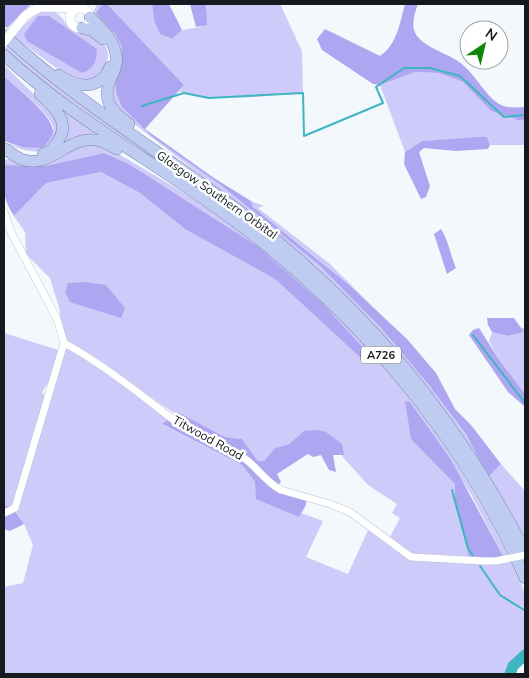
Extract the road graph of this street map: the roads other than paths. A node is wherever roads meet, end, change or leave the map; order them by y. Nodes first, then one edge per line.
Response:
1 (94, 4) edge
2 (80, 7) edge
3 (56, 8) junction
4 (90, 16) junction
5 (70, 20) junction
6 (82, 28) junction
7 (4, 34) edge
8 (4, 42) edge
9 (4, 56) edge
10 (4, 149) edge
11 (180, 183) junction
12 (204, 185) junction
13 (4, 212) edge
14 (64, 343) junction
15 (4, 513) edge
16 (525, 551) edge
17 (525, 555) edge
18 (525, 578) edge

1 - 4 street
2 - 3 street
2 - 4 street
2 - 5 street
3 - 5 street
3 - 8 street, bridge
4 - 6 street
4 - 12 highway
5 - 6 street
6 - 7 highway
7 - 12 highway, Glasgow Southern Orbital / A726
9 - 10 highway
9 - 11 highway, Glasgow Southern Orbital / A726
10 - 11 highway
11 - 18 highway, Glasgow Southern Orbital / A726
12 - 16 highway, Glasgow Southern Orbital / A726
13 - 14 street
14 - 15 street
14 - 17 street, Titwood Road, bridge

